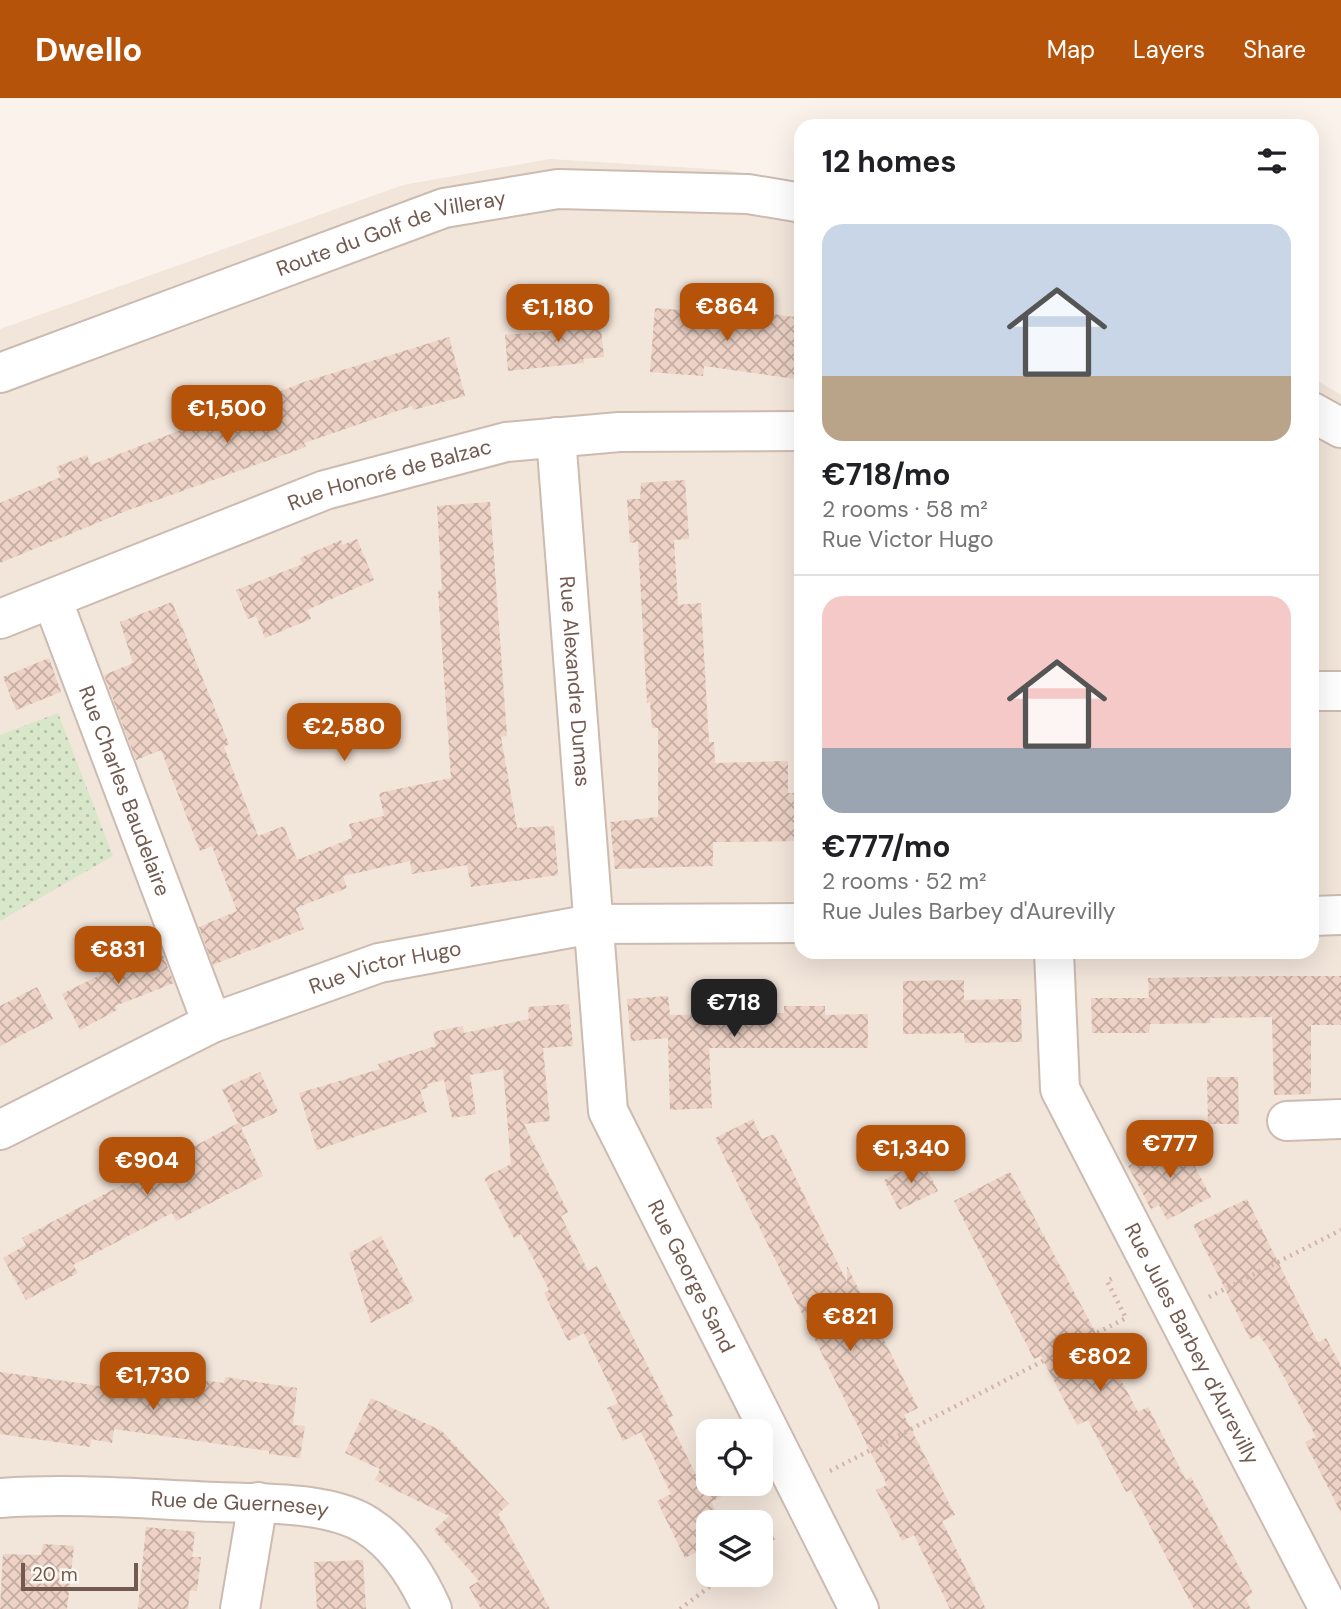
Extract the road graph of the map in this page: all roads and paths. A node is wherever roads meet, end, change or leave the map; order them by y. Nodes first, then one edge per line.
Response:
1 (794, 202) edge
2 (0, 373) edge
3 (1319, 416) edge
4 (1341, 428) edge
5 (794, 431) edge
6 (556, 437) junction
7 (52, 599) junction
8 (0, 619) edge
9 (1319, 691) edge
10 (1341, 691) edge
11 (1341, 915) edge
12 (1319, 916) edge
13 (794, 923) edge
14 (592, 924) junction
15 (1054, 959) edge
16 (212, 1023) junction
17 (1341, 1119) edge
18 (1287, 1121) dead end
19 (0, 1130) edge
20 (1341, 1230) edge
21 (1146, 1261) junction
22 (1198, 1303) dead end
23 (0, 1498) edge
24 (258, 1503) junction
25 (810, 1510) junction
26 (709, 1587) edge
27 (240, 1609) edge
28 (432, 1609) edge
29 (680, 1609) edge
30 (859, 1609) edge
31 (1329, 1609) edge

1 - 2 street, Route du Golf de Villeray
3 - 4 street
5 - 6 street, Rue Honoré de Balzac
6 - 7 street, Rue Honoré de Balzac
6 - 14 street, Rue Alexandre Dumas
7 - 8 street, Rue Honoré de Balzac
7 - 16 street, Rue Charles Baudelaire
9 - 10 street
11 - 12 street
13 - 14 street, Rue Victor Hugo
14 - 16 street, Rue Victor Hugo
14 - 25 street, Rue George Sand
15 - 21 street, Rue Jules Barbey d'Aurevilly
16 - 19 street, Rue Victor Hugo
17 - 18 street
20 - 22 path
21 - 25 path
21 - 31 street, Rue Jules Barbey d'Aurevilly
23 - 24 street, Rue de Guernesey
24 - 27 street
24 - 28 street, Rue de Guernesey
25 - 30 street, Rue George Sand
26 - 29 path

